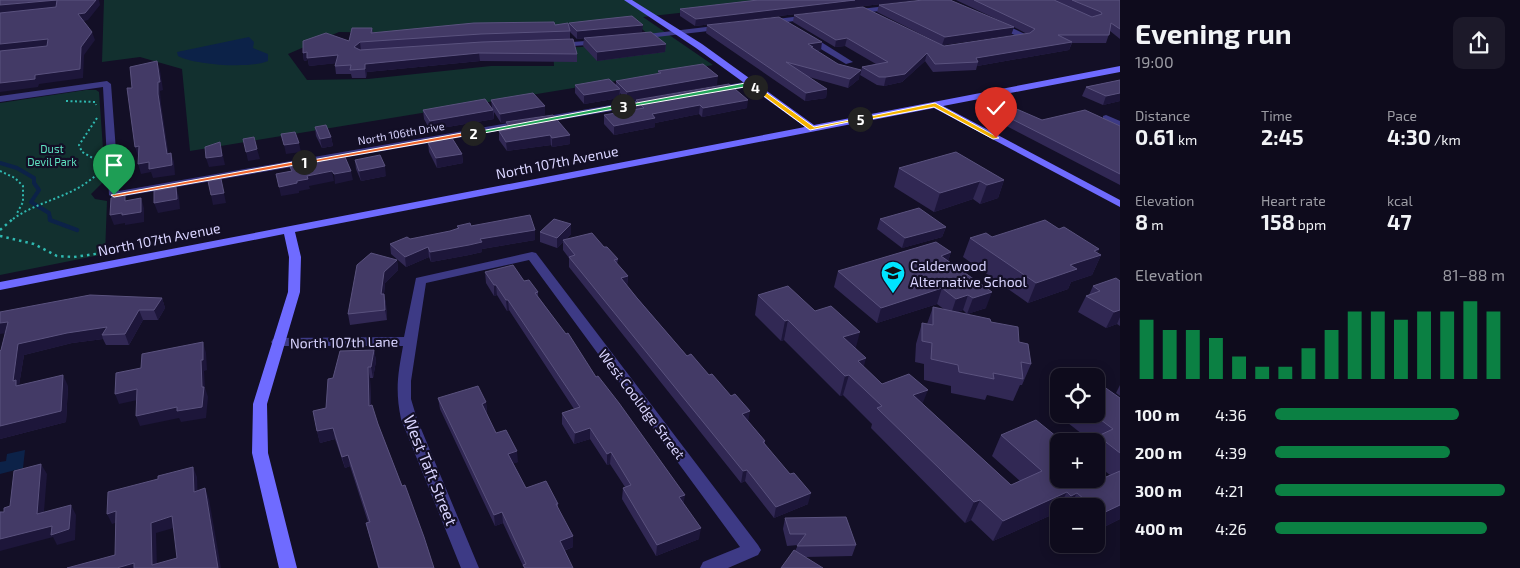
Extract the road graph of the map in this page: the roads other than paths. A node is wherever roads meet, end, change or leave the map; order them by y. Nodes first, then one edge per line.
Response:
1 (627, 0) edge
2 (899, 6) edge
3 (863, 10) junction
4 (844, 12) edge
5 (817, 16) edge
6 (880, 19) edge
7 (780, 20) junction
8 (988, 20) edge
9 (760, 23) edge
10 (731, 26) edge
11 (795, 30) edge
12 (679, 32) junction
13 (803, 34) edge
14 (631, 38) edge
15 (1008, 40) edge
16 (604, 41) edge
17 (547, 45) edge
18 (849, 62) dead end
19 (1120, 69) edge
20 (751, 84) junction
21 (709, 91) edge
22 (0, 100) edge
23 (661, 100) edge
24 (935, 105) junction
25 (1120, 115) edge
26 (1120, 124) edge
27 (813, 129) junction
28 (1120, 204) edge
29 (289, 229) junction
30 (420, 281) joint
31 (0, 286) edge
32 (410, 341) junction
33 (278, 342) junction
34 (288, 568) edge
35 (470, 568) edge
36 (709, 568) edge

1 - 12 main road
2 - 3 street
3 - 4 street
3 - 6 street
5 - 7 street
7 - 9 street
7 - 11 street
8 - 15 street
10 - 12 street
12 - 14 street
12 - 20 main road
13 - 18 street
16 - 17 street
19 - 24 main road, North 107th Avenue
20 - 21 street
20 - 27 main road
22 - 23 street, North 106th Drive
24 - 27 main road, North 107th Avenue
24 - 28 main road
25 - 26 street
27 - 29 main road, North 107th Avenue
29 - 31 main road, North 107th Avenue
29 - 33 main road
30 - 32 street, West Taft Street
30 - 36 street, West Coolidge Street
32 - 33 street, North 107th Lane
32 - 35 street, West Taft Street
33 - 34 main road

